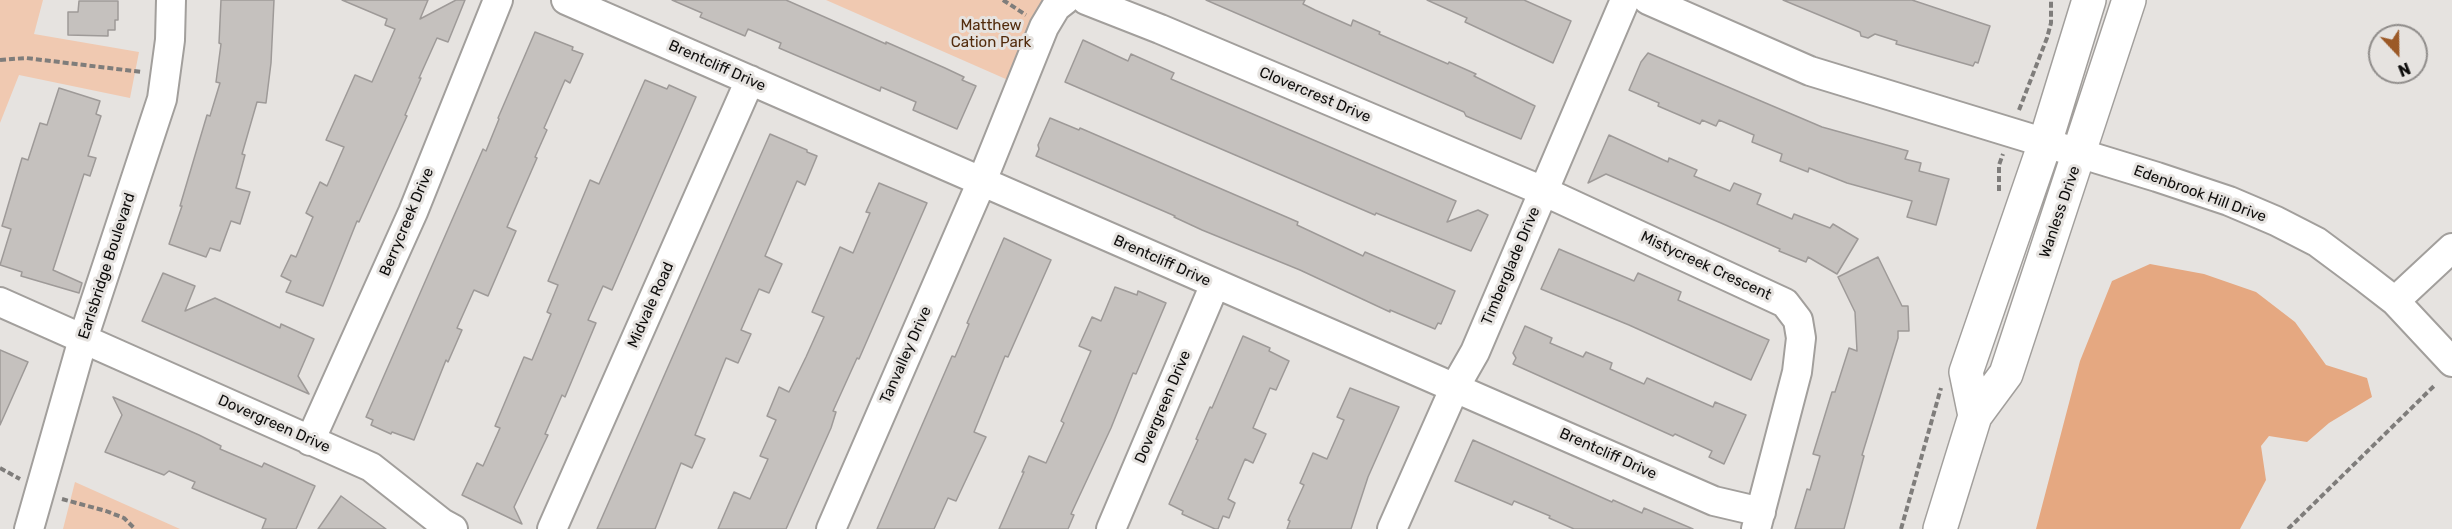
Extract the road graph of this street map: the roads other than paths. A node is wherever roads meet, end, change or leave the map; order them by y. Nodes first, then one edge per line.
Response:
1 (171, 0) edge
2 (498, 0) edge
3 (566, 0) edge
4 (1065, 0) edge
5 (1086, 0) edge
6 (1625, 0) edge
7 (1648, 0) edge
8 (2089, 0) edge
9 (2128, 0) edge
10 (750, 80) junction
11 (2045, 143) junction
12 (2080, 153) junction
13 (982, 181) junction
14 (1543, 191) junction
15 (2452, 248) edge
16 (1215, 284) junction
17 (2395, 301) junction
18 (0, 302) edge
19 (83, 339) junction
20 (2452, 362) edge
21 (1455, 387) junction
22 (1975, 416) junction
23 (310, 441) junction
24 (1759, 520) edge
25 (29, 529) edge
26 (453, 529) edge
27 (552, 529) edge
28 (831, 529) edge
29 (1111, 529) edge
30 (1392, 529) edge
31 (1940, 529) edge

1 - 19 street, Earlsbridge Boulevard
2 - 23 street, Berrycreek Drive
3 - 10 street, Brentcliff Drive
4 - 13 street
5 - 14 street, Clovercrest Drive
6 - 14 street, Timberglade Drive
7 - 11 street
8 - 11 main road, Wanless Drive
9 - 12 main road, Wanless Drive
10 - 13 street, Brentcliff Drive
10 - 27 street, Midvale Road
11 - 12 street, Edenbrook Hill Drive
11 - 22 main road, Wanless Drive
12 - 17 street, Edenbrook Hill Drive
12 - 22 main road, Wanless Drive
13 - 16 street, Brentcliff Drive
13 - 28 street, Tanvalley Drive
14 - 21 street, Timberglade Drive
14 - 24 street, Mistycreek Crescent
15 - 17 street
16 - 21 street, Brentcliff Drive
16 - 29 street, Dovergreen Drive
17 - 20 street, Edenbrook Hill Drive
18 - 19 street, Dovergreen Drive
19 - 23 street, Dovergreen Drive
19 - 25 street, Earlsbridge Boulevard
21 - 24 street, Brentcliff Drive
21 - 30 street, Timberglade Drive
22 - 31 main road, Wanless Drive
23 - 26 street, Dovergreen Drive

